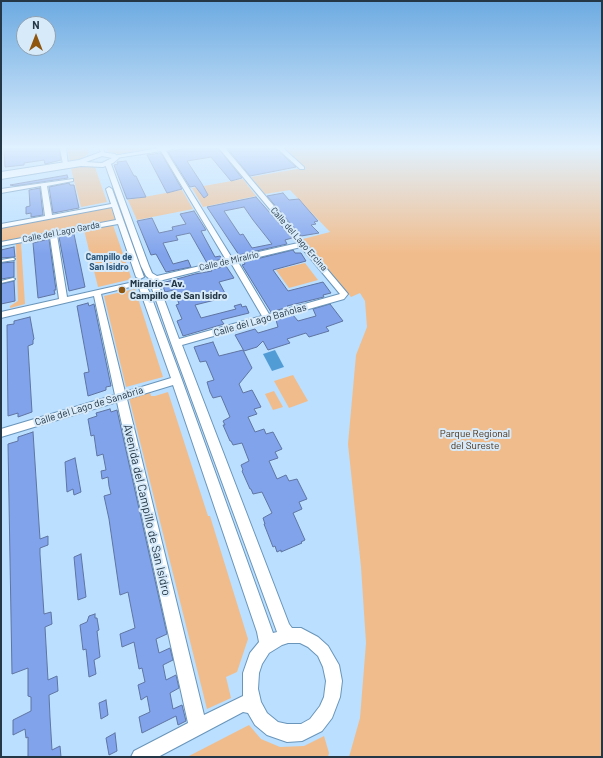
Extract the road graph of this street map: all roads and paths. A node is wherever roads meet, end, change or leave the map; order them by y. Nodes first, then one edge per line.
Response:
1 (48, 183) edge
2 (107, 183) edge
3 (115, 183) edge
4 (183, 183) edge
5 (252, 183) edge
6 (44, 184) junction
7 (1, 191) edge
8 (115, 205) junction
9 (49, 217) junction
10 (120, 221) junction
11 (1, 226) edge
12 (53, 233) junction
13 (1, 244) edge
14 (303, 244) junction
15 (13, 259) dead end
16 (1, 261) edge
17 (231, 261) junction
18 (13, 279) dead end
19 (153, 279) junction
20 (1, 282) edge
21 (140, 282) junction
22 (97, 292) junction
23 (344, 294) joint
24 (63, 301) junction
25 (1, 315) edge
26 (267, 318) junction
27 (176, 343) junction
28 (176, 380) junction
29 (121, 396) junction
30 (1, 433) edge
31 (288, 635) junction
32 (267, 645) junction
33 (253, 705) junction
34 (198, 726) junction
35 (140, 757) edge

1 - 6 street
2 - 8 street
3 - 19 street
4 - 17 street
5 - 14 street, Calle del Lago Ercina
6 - 7 street
6 - 9 street
8 - 9 street, Calle del Lago Garda
8 - 10 street
9 - 11 street, Calle del Lago Garda
10 - 12 street, Calle del Lago Garda
10 - 21 street
12 - 13 street, Calle del Lago Garda
12 - 24 street
14 - 17 street, Calle de Miralrío
14 - 23 street, Calle del Lago Ercina
15 - 16 lane
17 - 19 street, Calle de Miralrío
17 - 26 street
18 - 20 lane
19 - 21 street, Calle de Miralrío
19 - 27 street
21 - 22 street
21 - 28 street
22 - 24 street
22 - 29 street, Avenida del Campillo de San Isidro
23 - 26 street, Calle del Lago Bañolas
24 - 25 street
26 - 27 street, Calle del Lago Bañolas
27 - 31 street
28 - 29 street, Calle del Lago de Sanabria
28 - 32 street
29 - 30 street, Calle del Lago de Sanabria
29 - 34 street, Avenida del Campillo de San Isidro
31 - 32 street
31 - 33 street
32 - 33 street
33 - 34 street
34 - 35 street

